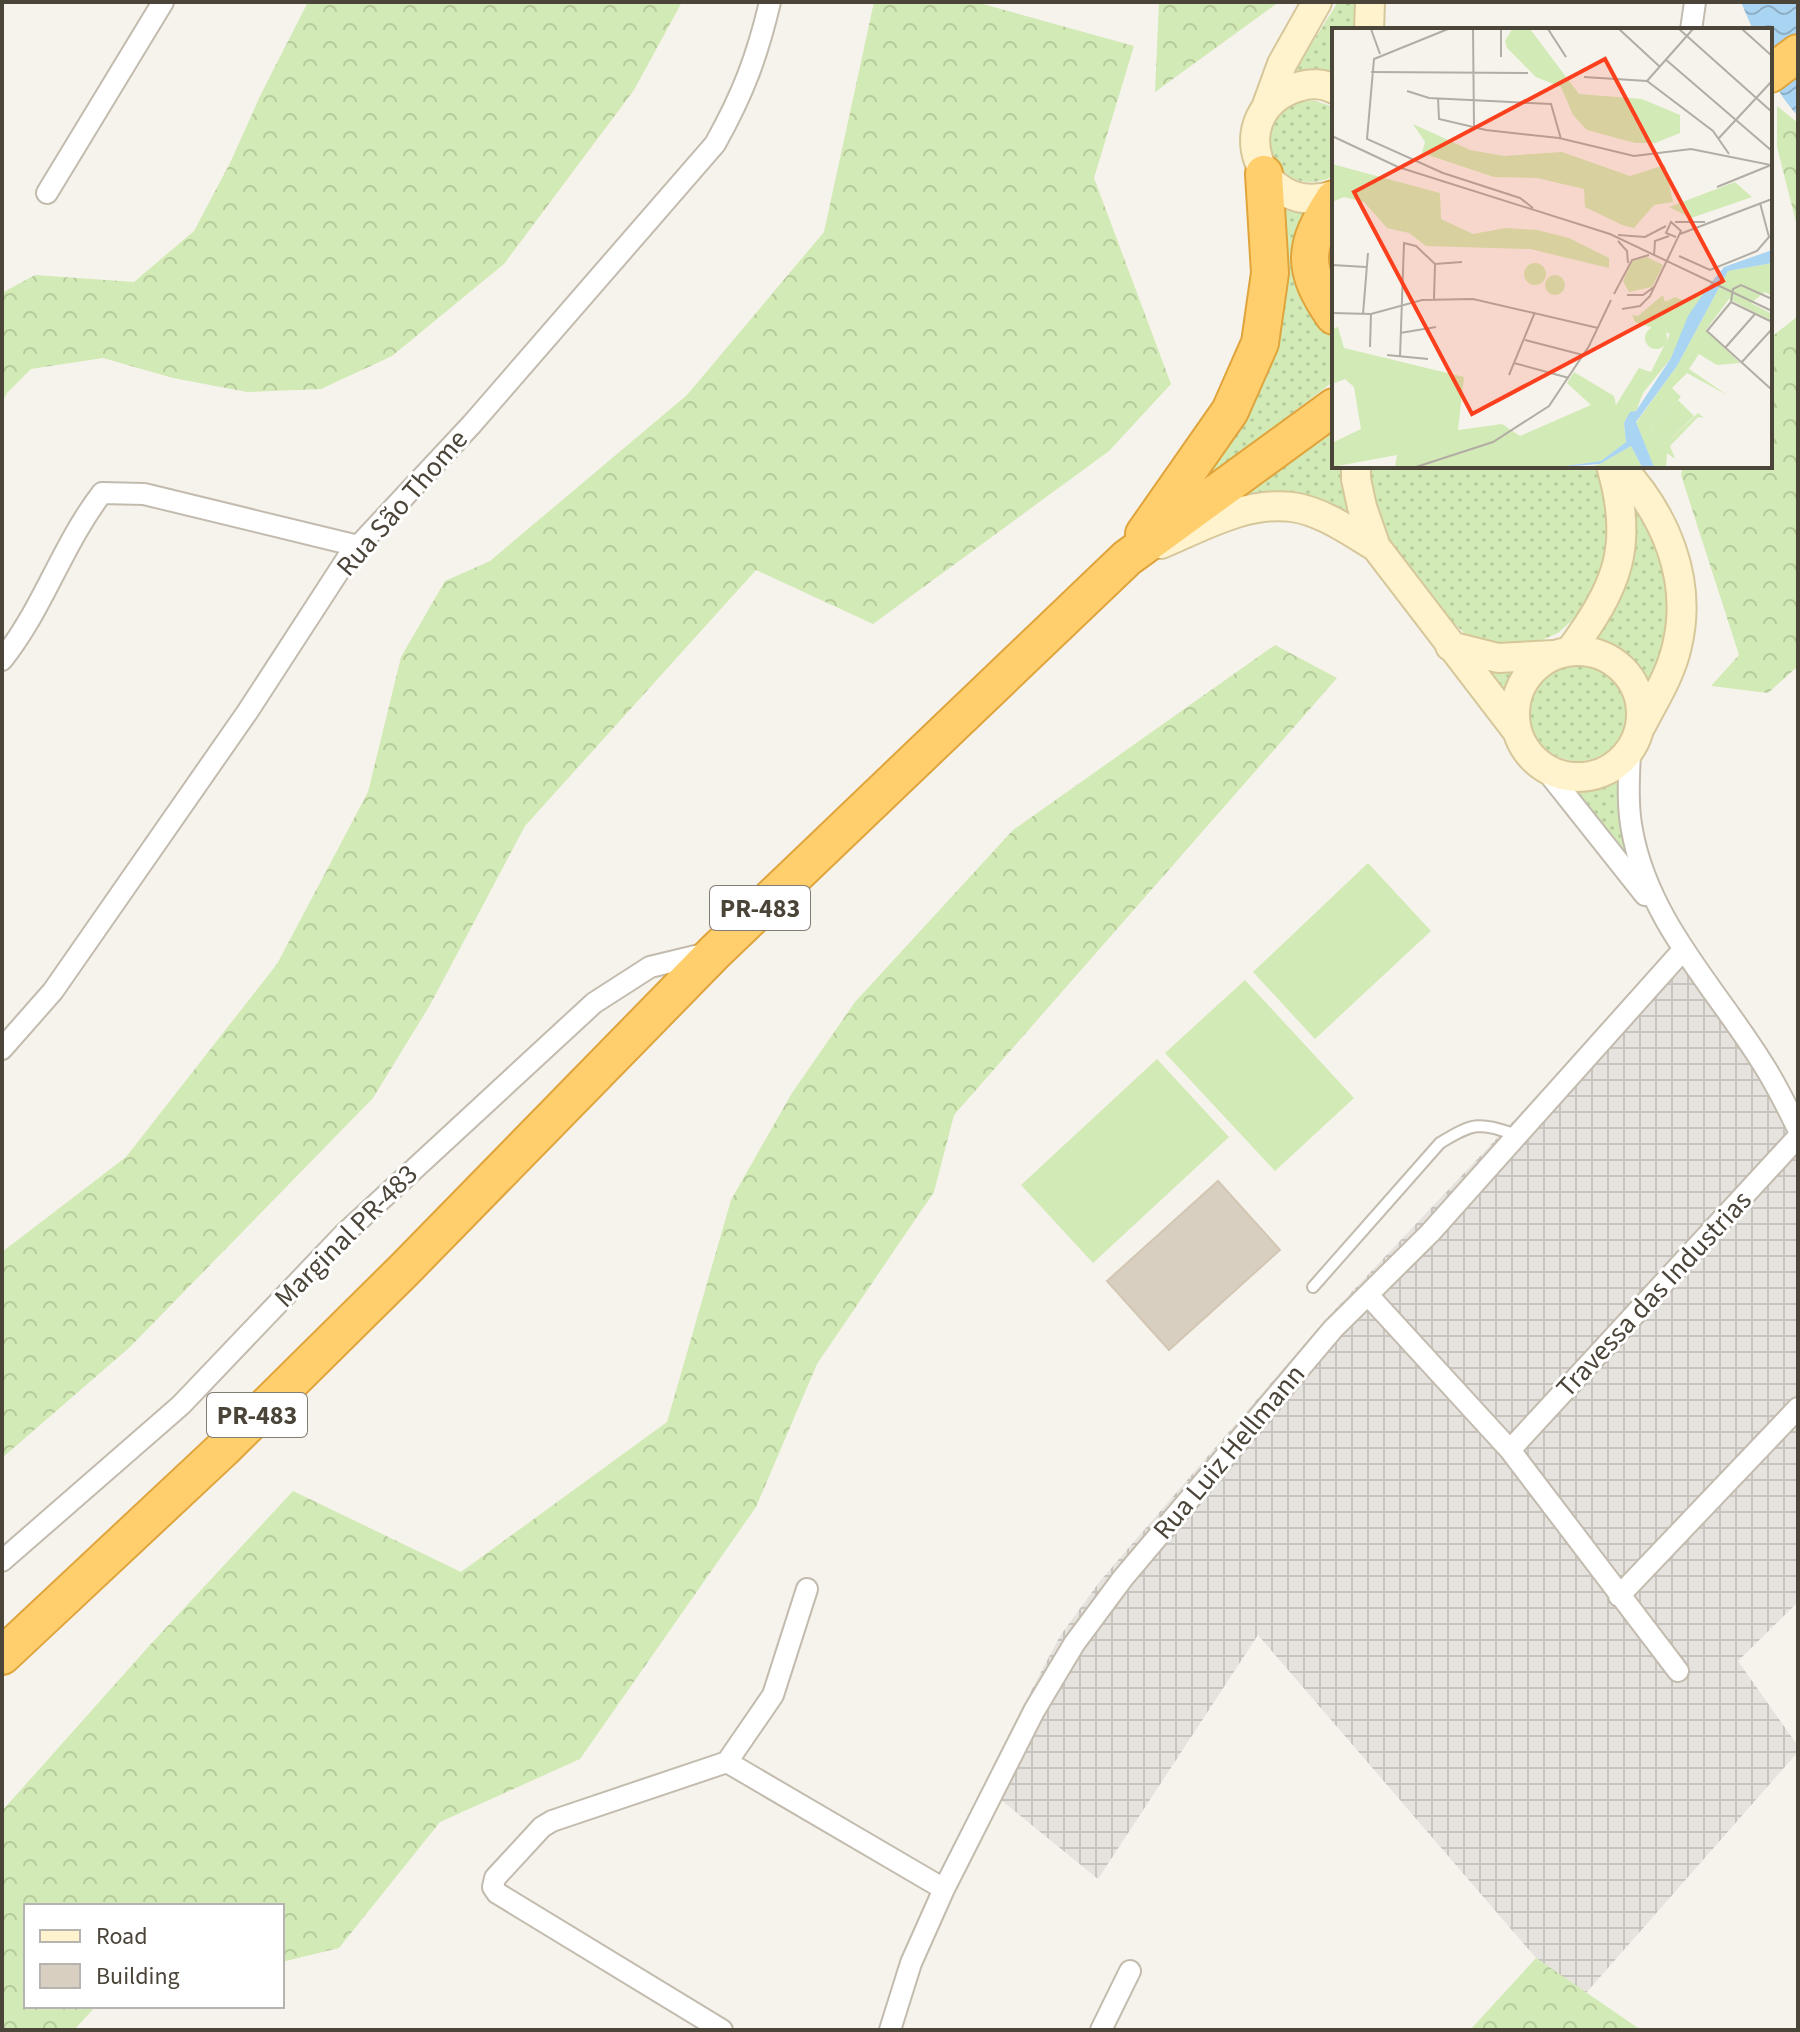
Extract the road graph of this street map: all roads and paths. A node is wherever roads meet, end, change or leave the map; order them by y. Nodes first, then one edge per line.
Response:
1 (163, 2) edge
2 (770, 2) edge
3 (1317, 2) edge
4 (1370, 2) edge
5 (1695, 2) edge
6 (1369, 28) edge
7 (1691, 28) edge
8 (1798, 53) edge
9 (1772, 72) edge
10 (1332, 89) edge
11 (1267, 105) junction
12 (1264, 174) junction
13 (47, 193) dead end
14 (1332, 197) edge
15 (1332, 200) edge
16 (1332, 313) edge
17 (1332, 408) edge
18 (1356, 468) edge
19 (1612, 468) edge
20 (1622, 468) edge
21 (358, 546) junction
22 (1376, 547) junction
23 (1127, 558) junction
24 (1450, 646) junction
25 (1562, 653) junction
26 (2, 660) edge
27 (1517, 731) junction
28 (1635, 740) junction
29 (1545, 769) junction
30 (1667, 923) junction
31 (1683, 950) junction
32 (715, 952) junction
33 (2, 1049) edge
34 (1798, 1129) edge
35 (1517, 1135) junction
36 (1798, 1137) edge
37 (1313, 1287) dead end
38 (1368, 1295) junction
39 (1798, 1408) edge
40 (1510, 1450) junction
41 (2, 1561) edge
42 (807, 1589) dead end
43 (1619, 1596) junction
44 (2, 1656) edge
45 (1678, 1671) dead end
46 (727, 1762) junction
47 (944, 1889) junction
48 (1130, 1971) dead end
49 (722, 2030) edge
50 (890, 2030) edge
51 (1101, 2030) edge

1 - 13 street
2 - 21 street, Rua São Thome
3 - 11 street
4 - 6 street
5 - 7 street
8 - 9 highway
10 - 11 street
11 - 12 street
12 - 14 street
12 - 23 highway
15 - 16 highway
17 - 23 highway, PR-483
18 - 22 street
19 - 25 street
20 - 28 street
21 - 26 street
21 - 33 street, Rua São Thome
22 - 23 street
22 - 24 street
23 - 32 highway, PR-483
24 - 25 street
24 - 27 street
25 - 27 street
25 - 28 street
27 - 29 street
28 - 29 street
28 - 30 street
29 - 30 street
30 - 31 street
31 - 34 street
31 - 35 street, Rua Luiz Hellmann
32 - 41 street, Marginal PR-483
32 - 44 highway, PR-483
35 - 37 lane
35 - 38 street, Rua Luiz Hellmann
36 - 40 street, Travessa das Industrias
38 - 40 street
38 - 47 street, Rua Luiz Hellmann
39 - 43 street
40 - 43 street
42 - 46 street
43 - 45 street
46 - 47 street
46 - 49 street
47 - 50 street, Rua Luiz Hellmann
48 - 51 street

